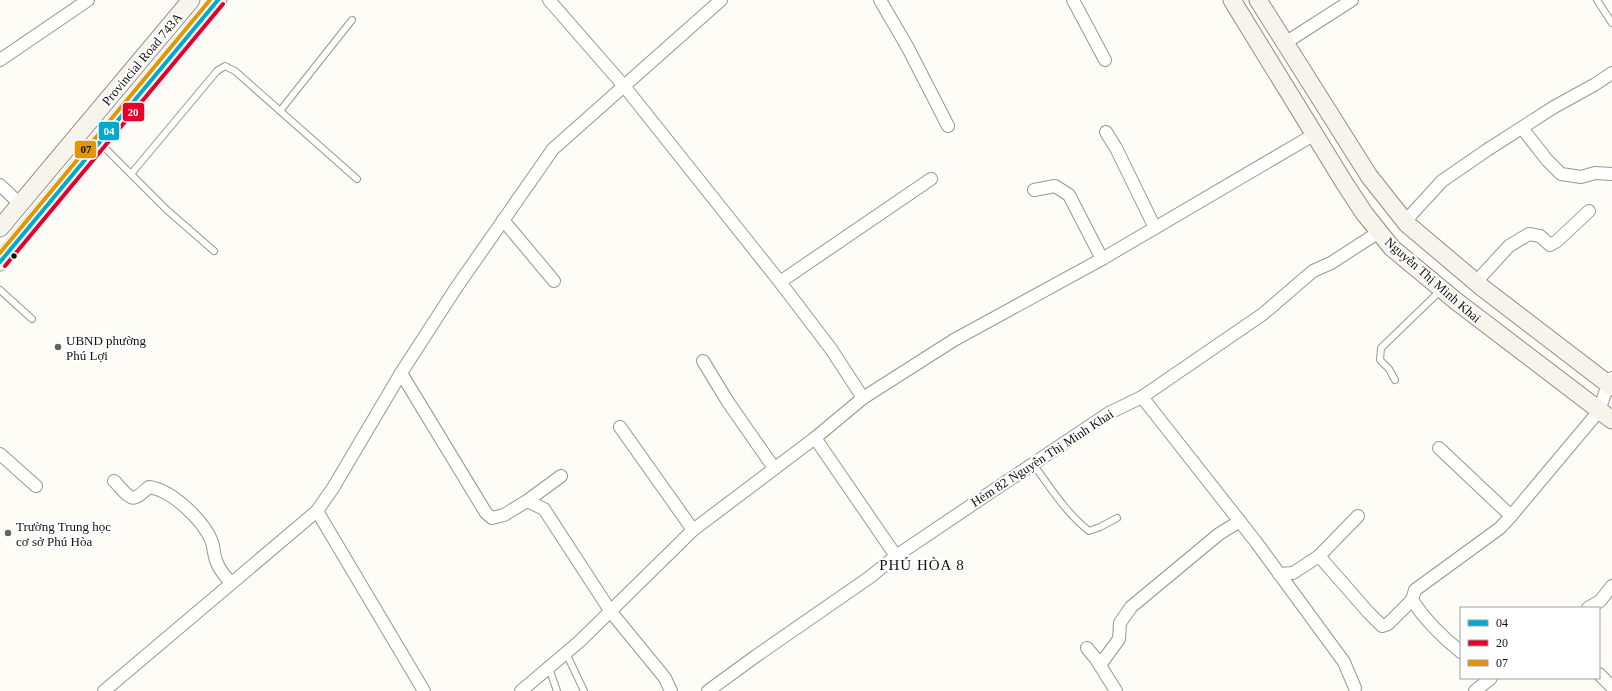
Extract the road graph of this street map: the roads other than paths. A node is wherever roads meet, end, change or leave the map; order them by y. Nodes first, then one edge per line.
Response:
1 (88, 0) edge
2 (191, 0) edge
3 (549, 0) edge
4 (721, 0) edge
5 (880, 0) edge
6 (1073, 0) edge
7 (1232, 0) edge
8 (1258, 0) edge
9 (1352, 0) edge
10 (1596, 0) edge
11 (211, 2) edge
12 (352, 20) dead end
13 (1612, 24) edge
14 (1286, 43) junction
15 (0, 60) edge
16 (1105, 60) dead end
17 (1612, 73) edge
18 (624, 86) junction
19 (280, 111) junction
20 (948, 126) dead end
21 (83, 128) junction
22 (1522, 128) junction
23 (1106, 132) dead end
24 (1315, 134) junction
25 (99, 142) junction
26 (131, 174) junction
27 (1612, 174) edge
28 (357, 179) dead end
29 (931, 179) dead end
30 (0, 184) edge
31 (1034, 190) dead end
32 (20, 204) junction
33 (1589, 211) dead end
34 (504, 220) junction
35 (1408, 224) junction
36 (0, 228) edge
37 (1155, 228) junction
38 (1379, 232) junction
39 (214, 251) dead end
40 (1102, 259) junction
41 (0, 262) edge
42 (554, 281) dead end
43 (780, 282) junction
44 (1476, 282) junction
45 (1442, 289) junction
46 (0, 290) edge
47 (32, 319) dead end
48 (703, 361) dead end
49 (401, 373) junction
50 (1395, 380) dead end
51 (1611, 383) edge
52 (1142, 397) junction
53 (863, 398) junction
54 (1605, 415) edge
55 (620, 427) dead end
56 (815, 438) junction
57 (1439, 448) dead end
58 (0, 454) edge
59 (1033, 464) junction
60 (774, 468) junction
61 (561, 476) dead end
62 (114, 481) dead end
63 (36, 486) dead end
64 (527, 501) junction
65 (317, 511) junction
66 (1358, 516) dead end
67 (1511, 516) junction
68 (1117, 518) dead end
69 (1240, 521) junction
70 (693, 530) junction
71 (896, 556) junction
72 (1319, 556) junction
73 (1279, 574) junction
74 (231, 583) junction
75 (1612, 586) edge
76 (1412, 600) junction
77 (1590, 607) edge
78 (611, 612) junction
79 (1087, 648) dead end
80 (1460, 651) edge
81 (566, 653) junction
82 (1100, 665) junction
83 (549, 668) junction
84 (1600, 675) edge
85 (1488, 679) edge
86 (1612, 687) edge
87 (1354, 690) edge
88 (104, 691) edge
89 (424, 691) edge
90 (521, 691) edge
91 (557, 691) edge
92 (584, 691) edge
93 (671, 691) edge
94 (708, 691) edge
95 (1116, 691) edge
96 (1475, 691) edge

1 - 15 street
2 - 21 main road, Provincial Road 743A
3 - 18 street
4 - 18 street
5 - 20 street
6 - 16 street
7 - 24 main road, Nguyễn Thị Minh Khai
8 - 14 main road, Nguyễn Thị Minh Khai
9 - 14 street
10 - 13 lane
11 - 25 main road, Provincial Road 743A
12 - 19 lane
14 - 35 main road, Nguyễn Thị Minh Khai
17 - 22 street
18 - 34 street
18 - 43 street
19 - 26 lane
19 - 28 lane
21 - 25 main road
21 - 32 main road, Provincial Road 743A
22 - 27 street
22 - 35 street
23 - 37 street
24 - 37 street
24 - 38 main road, Nguyễn Thị Minh Khai
25 - 26 lane
25 - 41 main road, Provincial Road 743A
26 - 39 lane
29 - 43 street
30 - 32 street
31 - 40 street
32 - 36 main road, Provincial Road 743A
33 - 44 street
34 - 42 street
34 - 49 street
35 - 44 main road, Nguyễn Thị Minh Khai
37 - 40 street
38 - 45 main road, Nguyễn Thị Minh Khai
38 - 52 street, Hẻm 82 Nguyễn Thị Minh Khai
40 - 53 street
43 - 53 street
44 - 51 main road, Nguyễn Thị Minh Khai
45 - 50 lane
45 - 54 main road, Nguyễn Thị Minh Khai
46 - 47 lane
48 - 60 street
49 - 64 street
49 - 65 street
51 - 54 street
52 - 59 street, Hẻm 82 Nguyễn Thị Minh Khai
52 - 69 street
53 - 56 street
54 - 67 street
55 - 70 street
56 - 60 street
56 - 71 street
57 - 67 street
58 - 63 street
59 - 68 lane
59 - 71 street, Hẻm 82 Nguyễn Thị Minh Khai
60 - 70 street
61 - 64 street
62 - 74 street
64 - 78 street
65 - 74 street
65 - 89 street
66 - 72 street
67 - 76 street
69 - 73 street
69 - 82 street
70 - 78 street
71 - 94 street, Hẻm 82 Nguyễn Thị Minh Khai
72 - 73 street
72 - 76 street
73 - 87 street
74 - 88 street
75 - 77 street
76 - 80 street
78 - 81 street
78 - 93 street
79 - 82 street
81 - 83 street
81 - 92 lane
82 - 95 street
83 - 90 street
83 - 91 lane
84 - 86 street
85 - 96 street

